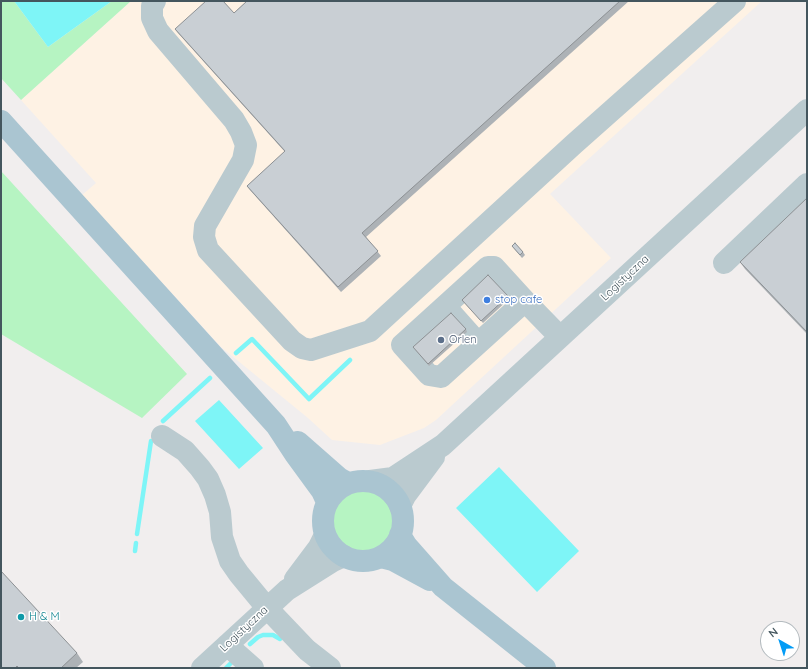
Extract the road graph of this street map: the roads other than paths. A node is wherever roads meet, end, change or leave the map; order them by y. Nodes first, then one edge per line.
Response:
1 (155, 1) edge
2 (735, 1) edge
3 (807, 110) edge
4 (1, 121) edge
5 (807, 184) edge
6 (724, 263) dead end
7 (525, 301) junction
8 (560, 337) junction
9 (276, 426) junction
10 (162, 436) dead end
11 (443, 445) junction
12 (370, 481) junction
13 (348, 484) junction
14 (327, 502) junction
15 (400, 506) junction
16 (325, 535) junction
17 (400, 535) junction
18 (344, 556) junction
19 (381, 556) junction
20 (443, 587) junction
21 (287, 590) junction
22 (268, 608) junction
23 (227, 645) junction
24 (202, 668) edge
25 (254, 668) edge
26 (330, 668) edge
27 (545, 668) edge

1 - 2 street
3 - 8 street, Logistyczna
4 - 9 main road
5 - 6 street
7 - 7 street
7 - 8 street
8 - 11 street, Logistyczna
9 - 13 main road
9 - 14 main road
10 - 22 street
11 - 12 street, Logistyczna
11 - 15 street, Logistyczna
12 - 13 main road
12 - 15 main road
13 - 14 main road
14 - 16 main road
15 - 17 main road
16 - 18 main road
16 - 21 street, Logistyczna
17 - 19 main road
17 - 20 main road
18 - 19 main road
18 - 21 street, Logistyczna
19 - 20 main road
20 - 27 main road
21 - 22 street, Logistyczna
22 - 23 street, Logistyczna
22 - 26 street
23 - 24 street, Logistyczna
23 - 25 street

